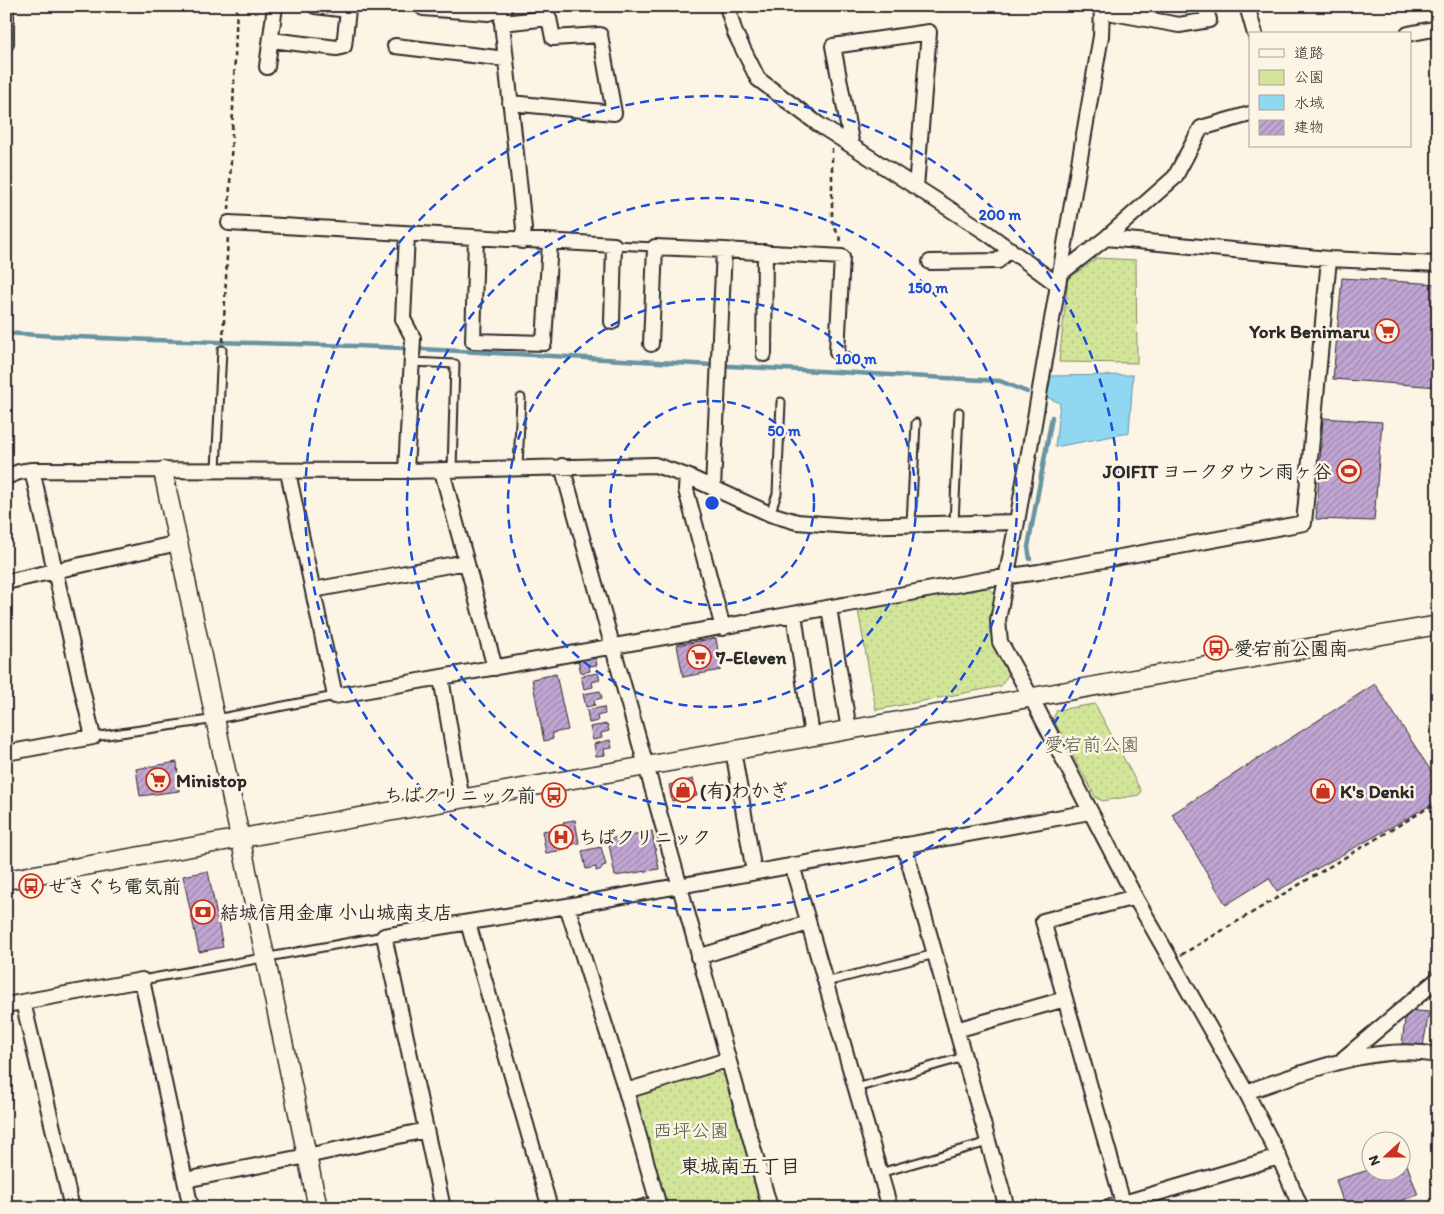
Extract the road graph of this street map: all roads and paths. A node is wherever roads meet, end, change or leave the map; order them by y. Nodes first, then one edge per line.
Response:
1 (237, 6) edge
2 (275, 6) edge
3 (315, 6) edge
4 (726, 6) edge
5 (1205, 6) edge
6 (1247, 6) edge
7 (504, 7) edge
8 (423, 8) dead end
9 (1102, 9) edge
10 (6, 14) edge
11 (502, 23) junction
12 (1438, 28) edge
13 (1254, 32) edge
14 (1412, 33) edge
15 (271, 40) junction
16 (6, 44) edge
17 (395, 46) dead end
18 (506, 59) junction
19 (267, 67) dead end
20 (510, 103) junction
21 (1249, 114) edge
22 (832, 133) junction
23 (852, 146) junction
24 (916, 187) junction
25 (229, 223) junction
26 (407, 235) junction
27 (476, 238) junction
28 (1106, 238) junction
29 (522, 241) junction
30 (550, 242) junction
31 (614, 245) junction
32 (655, 247) junction
33 (1010, 249) junction
34 (724, 250) junction
35 (765, 252) junction
36 (842, 257) junction
37 (1329, 259) junction
38 (930, 262) dead end
39 (1438, 264) edge
40 (1059, 279) junction
41 (612, 322) dead end
42 (223, 338) dead end
43 (651, 344) dead end
44 (222, 350) dead end
45 (837, 352) dead end
46 (764, 354) dead end
47 (412, 362) junction
48 (521, 398) dead end
49 (781, 402) dead end
50 (959, 412) dead end
51 (916, 423) dead end
52 (562, 466) junction
53 (518, 468) junction
54 (216, 469) junction
55 (32, 470) junction
56 (447, 470) junction
57 (163, 471) junction
58 (406, 471) junction
59 (288, 472) junction
60 (687, 476) junction
61 (6, 477) edge
62 (713, 488) junction
63 (770, 514) junction
64 (1017, 522) junction
65 (954, 523) junction
66 (911, 524) junction
67 (178, 543) junction
68 (466, 562) junction
69 (55, 569) junction
70 (1005, 577) junction
71 (6, 582) edge
72 (313, 590) junction
73 (829, 608) junction
74 (794, 614) junction
75 (1438, 625) edge
76 (723, 628) junction
77 (611, 646) junction
78 (495, 668) junction
79 (441, 678) junction
80 (335, 696) junction
81 (1031, 696) junction
82 (216, 718) junction
83 (848, 730) junction
84 (812, 736) junction
85 (93, 737) junction
86 (732, 750) junction
87 (7, 751) edge
88 (645, 766) junction
89 (462, 800) junction
90 (1438, 802) edge
91 (1090, 812) junction
92 (240, 838) junction
93 (904, 845) junction
94 (792, 865) junction
95 (754, 872) junction
96 (6, 880) edge
97 (678, 885) junction
98 (1135, 897) junction
99 (567, 906) junction
100 (468, 923) junction
101 (808, 923) junction
102 (384, 936) junction
103 (935, 954) junction
104 (698, 957) junction
105 (266, 958) junction
106 (1171, 961) junction
107 (1438, 979) edge
108 (142, 980) junction
109 (826, 982) junction
110 (1065, 999) junction
111 (23, 1002) junction
112 (6, 1005) edge
113 (956, 1030) junction
114 (1438, 1054) edge
115 (964, 1057) junction
116 (727, 1060) junction
117 (1343, 1060) junction
118 (856, 1088) junction
119 (626, 1091) junction
120 (1246, 1092) junction
121 (426, 1130) junction
122 (988, 1142) junction
123 (307, 1156) junction
124 (1279, 1157) junction
125 (880, 1173) junction
126 (185, 1180) junction
127 (1123, 1203) junction
128 (72, 1208) edge
129 (191, 1208) edge
130 (318, 1208) edge
131 (443, 1208) edge
132 (550, 1208) edge
133 (641, 1208) edge
134 (770, 1208) edge
135 (890, 1208) edge
136 (1007, 1208) edge
137 (1107, 1208) edge
138 (1301, 1208) edge

1 - 25 path
2 - 15 street
3 - 15 street
4 - 22 street
5 - 9 street
6 - 13 street
7 - 8 street
7 - 11 street
9 - 40 street
10 - 16 street
11 - 18 street
11 - 20 street
12 - 14 street
15 - 19 street
17 - 18 street
18 - 20 street
20 - 29 street
21 - 28 street
22 - 23 street
22 - 36 path
23 - 24 street
23 - 24 street
24 - 33 street
25 - 26 street
25 - 42 path
26 - 27 street
26 - 47 street
27 - 29 street
27 - 30 street
28 - 37 street
28 - 40 street
29 - 30 street
30 - 31 street
31 - 32 lane
31 - 41 street
32 - 34 street
32 - 43 street
33 - 38 street
33 - 40 street
34 - 35 street
34 - 62 street
35 - 36 street
35 - 46 street
36 - 45 street
37 - 39 street
37 - 70 street
40 - 64 street
44 - 54 lane
47 - 56 lane
47 - 58 street
48 - 53 lane
49 - 63 lane
50 - 65 lane
51 - 66 lane
52 - 53 street
52 - 60 street
52 - 77 street
53 - 56 street
54 - 57 street
54 - 59 street
55 - 57 street
55 - 61 street
55 - 69 street
56 - 58 street
56 - 68 street
57 - 67 street
58 - 59 street
59 - 72 street
60 - 62 street
60 - 76 street
62 - 63 street
63 - 66 street
64 - 65 street
64 - 70 street
65 - 66 street
67 - 69 street
67 - 82 street
68 - 72 street
68 - 78 street
69 - 71 street
69 - 85 street
70 - 73 street
70 - 81 street
72 - 80 street
73 - 74 street
73 - 83 street
74 - 76 street
74 - 84 street
75 - 81 street
76 - 77 street
77 - 78 street
77 - 88 street
78 - 79 street
79 - 80 street
79 - 89 street
80 - 82 lane
81 - 83 street
81 - 91 street
82 - 85 lane
82 - 92 street
83 - 84 street
84 - 86 street
85 - 87 street
86 - 88 street
86 - 95 street
88 - 89 street
88 - 97 street
89 - 92 street
90 - 106 path
91 - 93 street
91 - 98 street
92 - 96 street
92 - 105 street
93 - 94 street
93 - 103 street
94 - 95 street
94 - 101 street
95 - 97 street
97 - 99 street
97 - 104 street
98 - 106 street
98 - 110 street
99 - 100 street
99 - 119 street
100 - 102 street
100 - 132 street
101 - 104 street
101 - 109 street
102 - 105 lane
102 - 121 street
103 - 109 lane
103 - 113 street
104 - 116 street
105 - 108 lane
105 - 123 street
106 - 120 street
107 - 117 street
108 - 111 street
108 - 126 street
109 - 118 street
110 - 113 street
110 - 127 street
111 - 112 street
111 - 128 street
113 - 115 street
114 - 117 street
115 - 118 lane
115 - 122 street
116 - 119 street
116 - 134 street
117 - 120 street
118 - 125 street
119 - 133 street
120 - 124 street
121 - 123 street
121 - 131 street
122 - 125 lane
122 - 136 street
123 - 126 street
123 - 130 street
124 - 127 street
124 - 138 street
125 - 135 street
126 - 129 street
127 - 137 street

